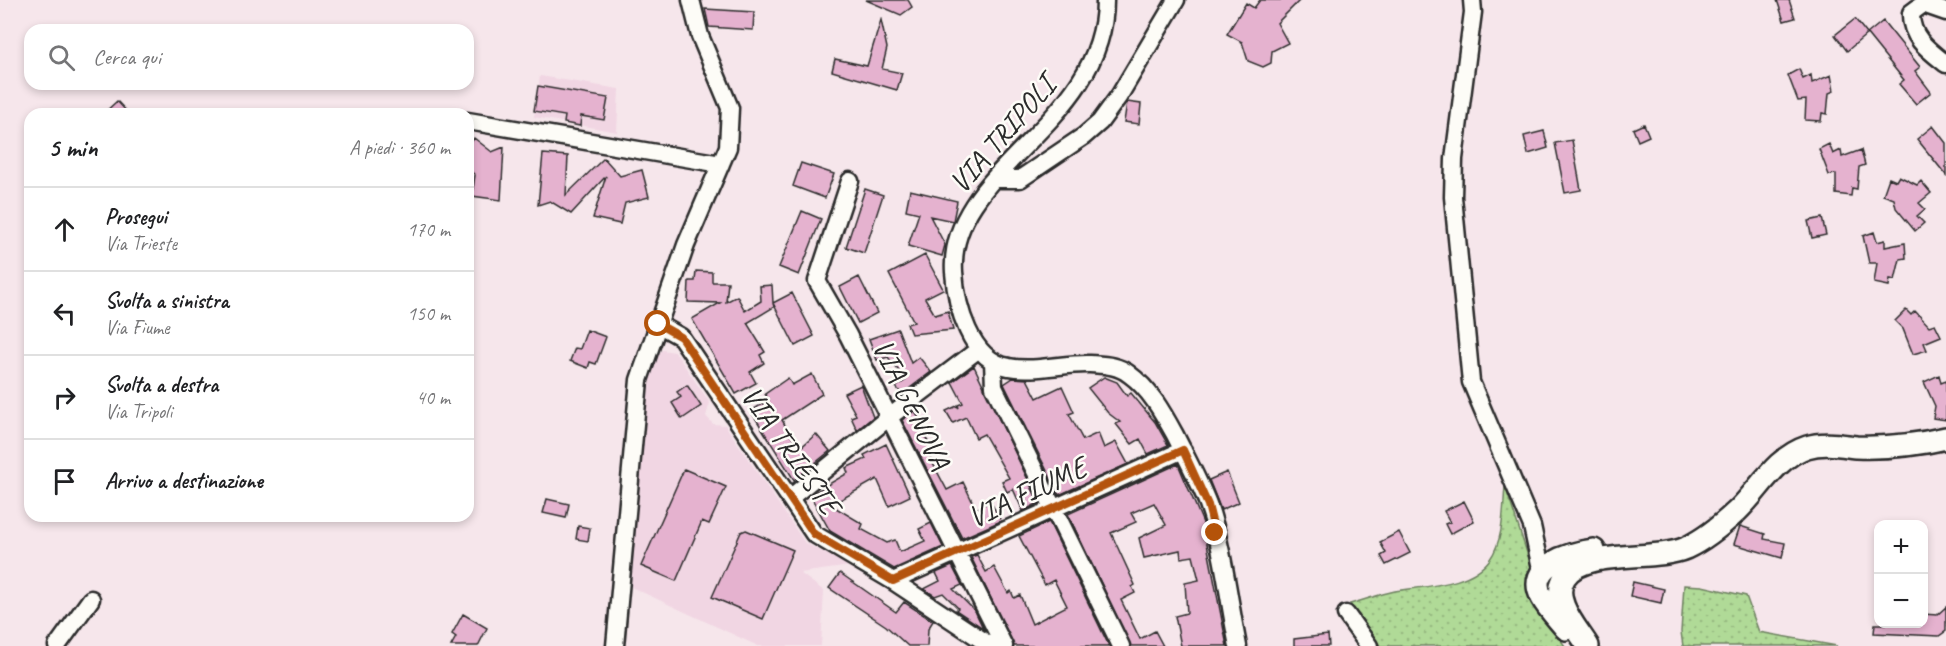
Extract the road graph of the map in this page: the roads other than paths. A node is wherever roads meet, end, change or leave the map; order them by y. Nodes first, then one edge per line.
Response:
1 (691, 0) edge
2 (1105, 0) edge
3 (1176, 0) edge
4 (1472, 0) edge
5 (1946, 12) edge
6 (1946, 64) edge
7 (474, 122) edge
8 (721, 164) junction
9 (994, 179) junction
10 (850, 181) dead end
11 (658, 324) junction
12 (979, 349) junction
13 (993, 361) junction
14 (888, 418) junction
15 (1946, 438) edge
16 (1183, 450) junction
17 (790, 498) junction
18 (1054, 510) junction
19 (957, 554) junction
20 (1648, 556) junction
21 (1548, 567) junction
22 (893, 581) junction
23 (91, 599) dead end
24 (1346, 614) dead end
25 (57, 646) edge
26 (615, 646) edge
27 (991, 646) edge
28 (1004, 646) edge
29 (1121, 646) edge
30 (1238, 646) edge
31 (1369, 646) edge
32 (1580, 646) edge
33 (1587, 646) edge

1 - 8 street
2 - 9 street, VIA TRIPOLI
3 - 9 street
4 - 21 street
5 - 6 street
7 - 8 street
8 - 11 street
9 - 12 street, VIA TRIPOLI
10 - 14 street, VIA GENOVA
11 - 17 street, VIA TRIESTE
11 - 26 street
12 - 13 street, VIA TRIPOLI
12 - 14 street
13 - 16 street
13 - 18 street
14 - 17 street
14 - 19 street, VIA GENOVA
15 - 20 main road
16 - 18 street, VIA FIUME
16 - 30 street
17 - 22 street, VIA TRIESTE
18 - 19 street, VIA FIUME
18 - 29 street
19 - 22 street, VIA FIUME
19 - 28 street, VIA GENOVA
20 - 21 main road
20 - 33 main road
21 - 32 main road
21 - 33 street
22 - 27 street, VIA TRIESTE
23 - 25 street
24 - 31 street

